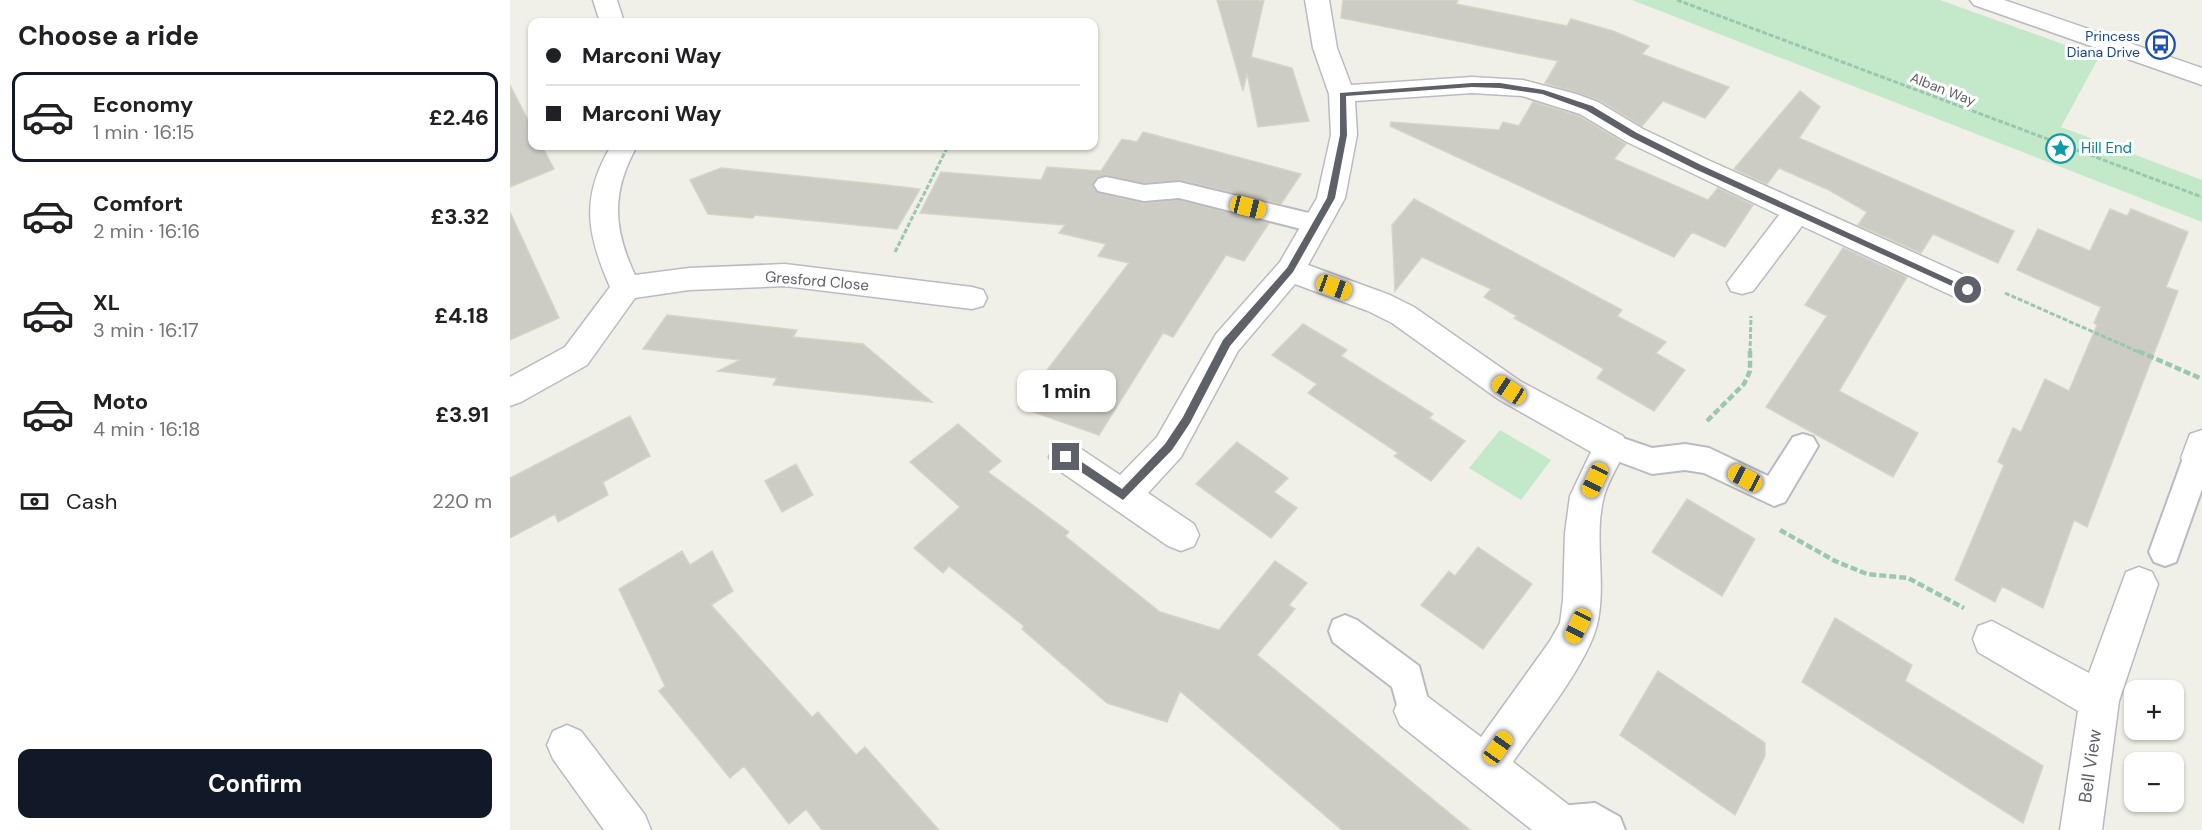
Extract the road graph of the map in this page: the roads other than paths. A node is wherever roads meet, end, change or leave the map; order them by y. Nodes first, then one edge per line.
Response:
1 (605, 0) edge
2 (1317, 0) edge
3 (1982, 0) edge
4 (611, 18) edge
5 (2202, 77) edge
6 (1342, 94) junction
7 (622, 150) edge
8 (1106, 185) dead end
9 (1798, 211) junction
10 (1317, 224) junction
11 (1290, 270) junction
12 (1742, 283) road end
13 (626, 288) junction
14 (1968, 290) road end
15 (972, 298) dead end
16 (510, 393) edge
17 (1611, 446) junction
18 (1803, 446) dead end
19 (2200, 451) edge
20 (1066, 457) dead end
21 (1123, 495) junction
22 (1181, 535) dead end
23 (2165, 552) dead end
24 (2139, 584) dead end
25 (1345, 632) dead end
26 (1992, 639) road end
27 (2099, 701) junction
28 (1414, 711) joint
29 (567, 745) dead end
30 (1485, 766) junction
31 (1558, 824) joint
32 (630, 830) edge
33 (1607, 830) edge
34 (2081, 830) edge

1 - 4 street
2 - 6 street
3 - 5 street
6 - 9 street
6 - 10 street
7 - 13 street
8 - 10 lane
9 - 12 street
9 - 14 street
10 - 11 street
11 - 17 street
11 - 21 street
13 - 15 street, Gresford Close
13 - 16 street
17 - 18 lane
17 - 30 street
19 - 23 lane
20 - 21 street
21 - 22 street
24 - 27 street, Bell View
25 - 28 lane
26 - 27 street
27 - 34 street, Bell View
28 - 30 street
29 - 32 street
30 - 31 street
31 - 33 lane

